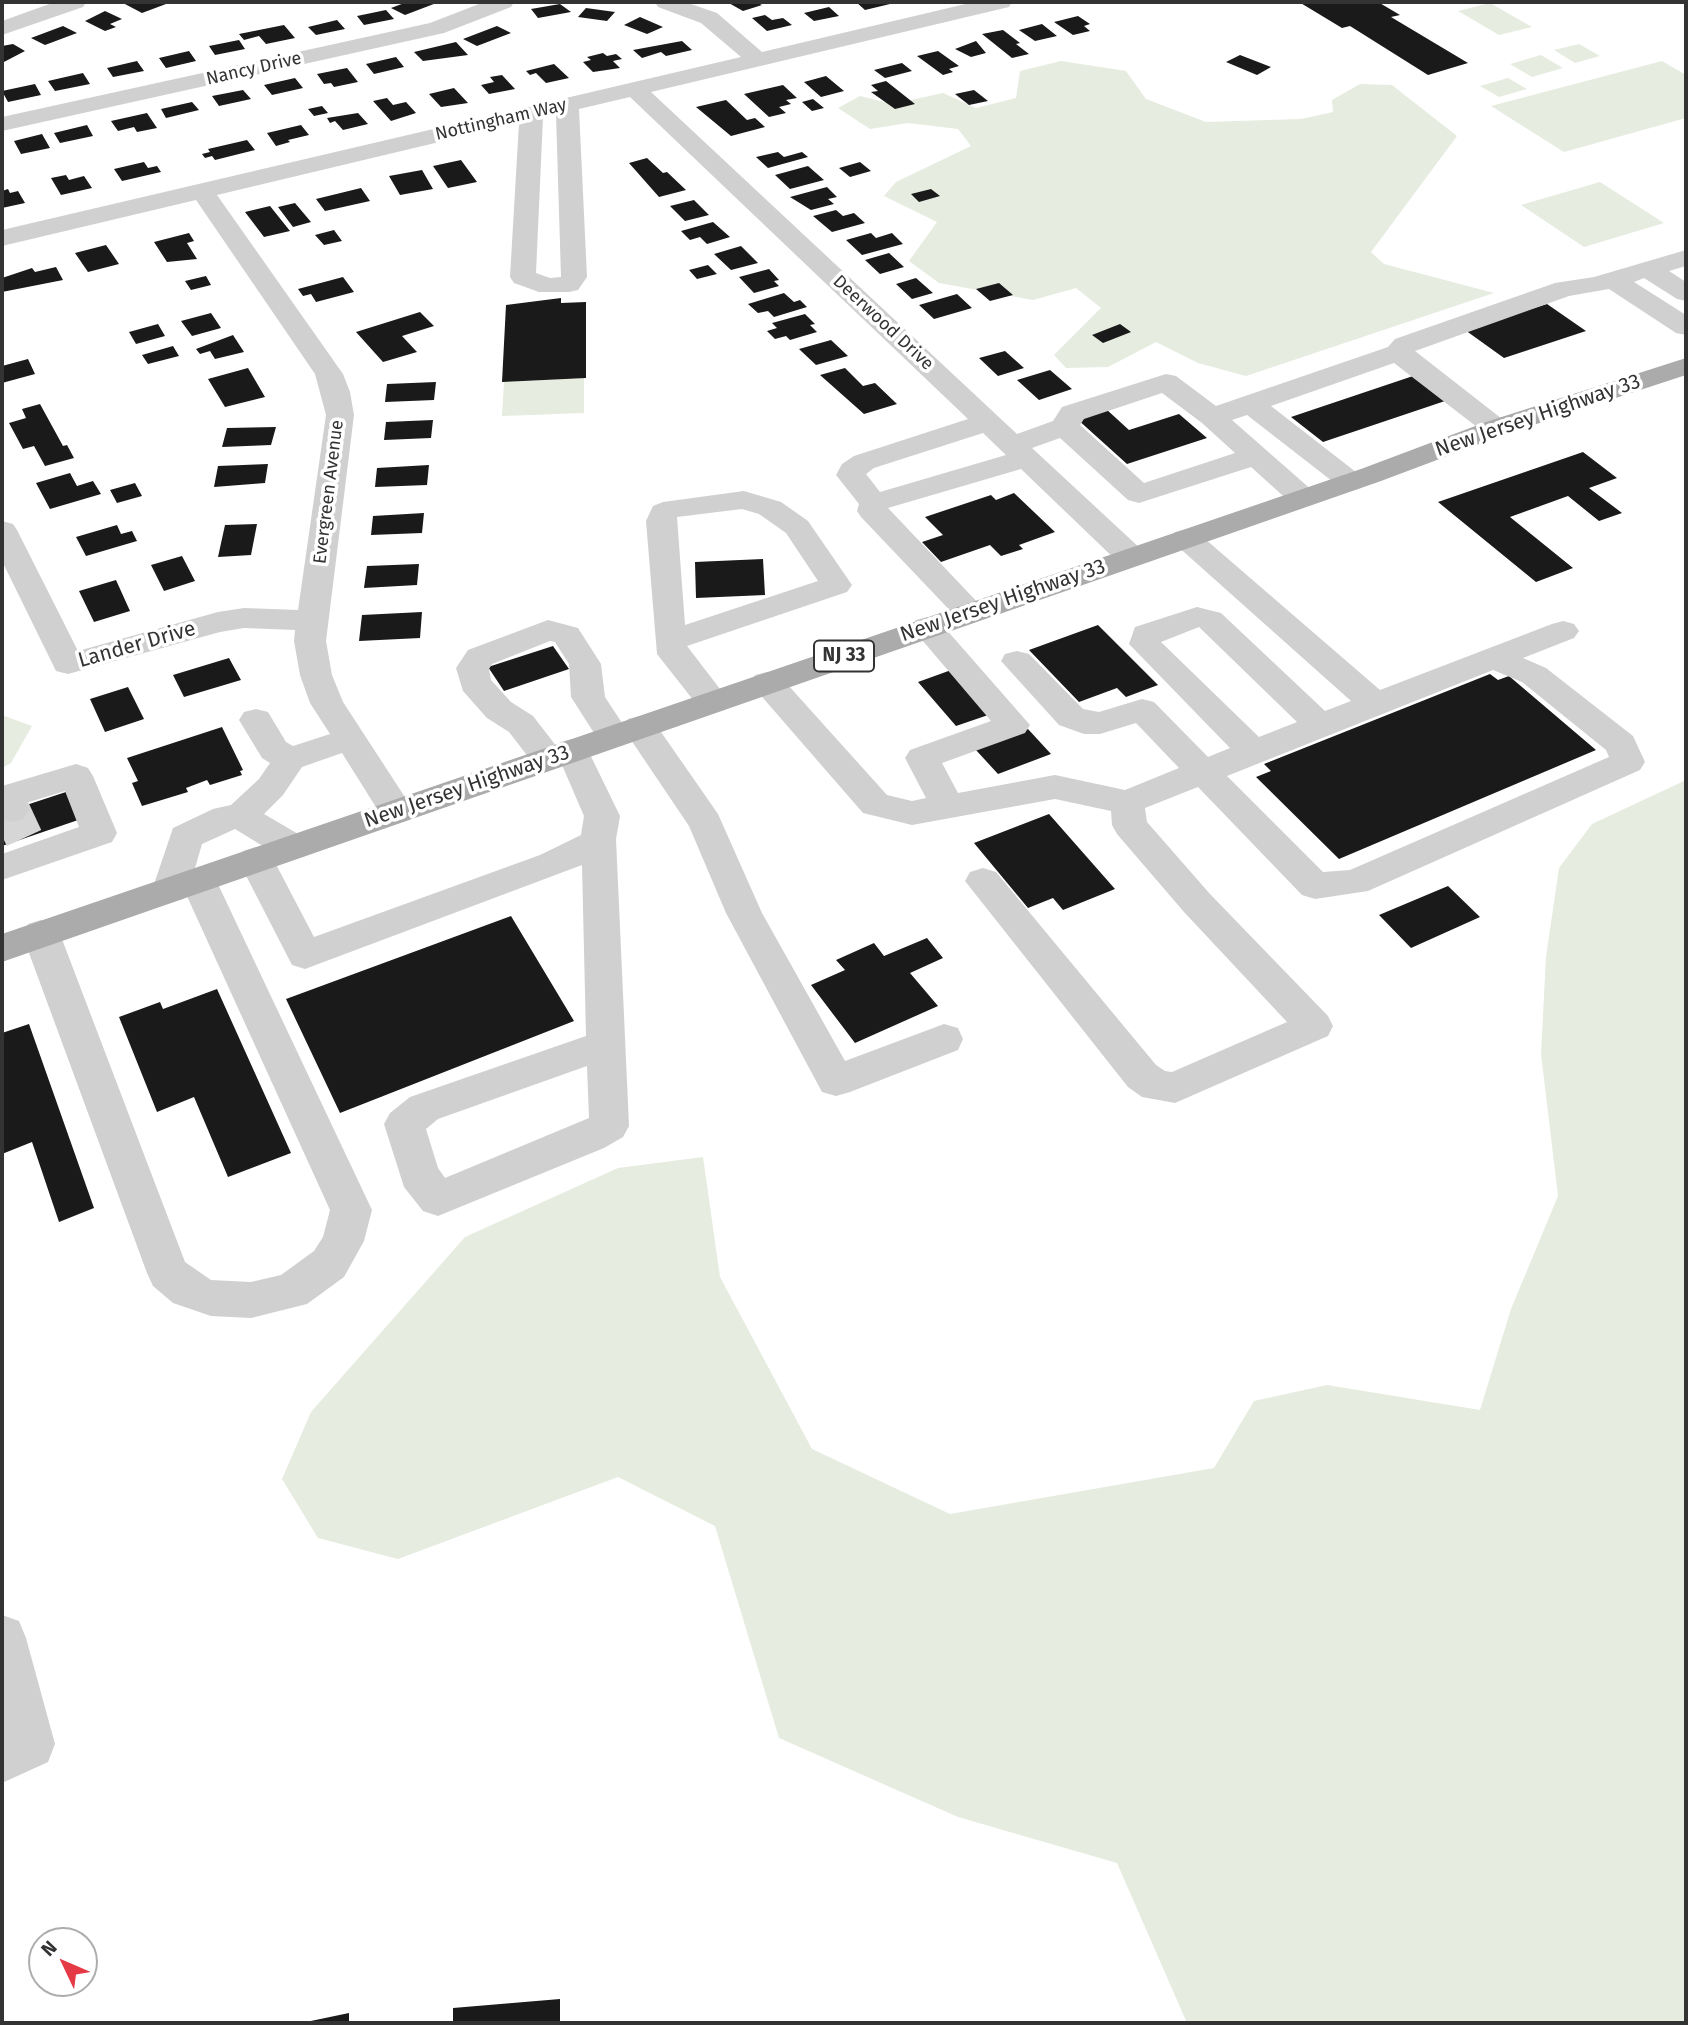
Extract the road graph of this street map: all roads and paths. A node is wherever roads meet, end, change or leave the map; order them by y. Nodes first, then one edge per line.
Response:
1 (75, 2) edge
2 (503, 2) edge
3 (666, 2) edge
4 (1001, 2) edge
5 (2, 28) edge
6 (757, 60) junction
7 (634, 88) junction
8 (566, 104) junction
9 (531, 113) junction
10 (2, 124) edge
11 (202, 191) junction
12 (2, 238) edge
13 (1686, 258) edge
14 (1647, 269) junction
15 (1612, 279) junction
16 (1686, 293) edge
17 (1686, 327) edge
18 (1398, 353) junction
19 (1686, 366) edge
20 (1252, 405) junction
21 (1212, 417) junction
22 (988, 422) junction
23 (1065, 427) junction
24 (1496, 428) junction
25 (1020, 452) junction
26 (1256, 456) junction
27 (1351, 481) junction
28 (1303, 498) junction
29 (874, 503) junction
30 (2, 530) edge
31 (1186, 538) junction
32 (1131, 557) junction
33 (970, 613) junction
34 (312, 620) junction
35 (927, 627) junction
36 (1563, 631) dead end
37 (670, 641) junction
38 (1491, 657) junction
39 (1017, 661) dead end
40 (767, 683) junction
41 (1193, 689) junction
42 (713, 702) junction
43 (1375, 704) junction
44 (1142, 710) junction
45 (256, 720) dead end
46 (1320, 725) junction
47 (627, 732) junction
48 (349, 738) junction
49 (1252, 750) junction
50 (560, 755) junction
51 (290, 759) junction
52 (1200, 771) junction
53 (1127, 802) junction
54 (948, 807) junction
55 (396, 811) junction
56 (241, 816) junction
57 (599, 840) junction
58 (16, 843) edge
59 (292, 847) junction
60 (256, 860) junction
61 (983, 881) dead end
62 (184, 885) junction
63 (41, 934) junction
64 (2, 948) edge
65 (944, 1040) dead end
66 (606, 1044) junction
67 (2, 1638) edge
68 (2, 1758) edge

1 - 5 street
2 - 10 street, Nancy Drive
3 - 6 street
4 - 6 street, Nottingham Way
6 - 7 street, Nottingham Way
7 - 8 street, Nottingham Way
7 - 22 street, Deerwood Drive
8 - 9 street, Nottingham Way
8 - 9 street
9 - 11 street, Nottingham Way
11 - 12 street, Nottingham Way
11 - 34 street, Evergreen Avenue
13 - 14 street
14 - 15 street
14 - 16 street
15 - 17 street
15 - 18 street
18 - 20 street
18 - 24 street
19 - 24 main road, New Jersey Highway 33 / NJ 33
20 - 21 street
20 - 27 street
21 - 23 street
21 - 26 street
22 - 25 street, Deerwood Drive
22 - 29 street
23 - 25 street
23 - 26 street
24 - 27 main road, New Jersey Highway 33 / NJ 33
25 - 29 street
25 - 32 street, Deerwood Drive
26 - 28 street
27 - 28 main road, New Jersey Highway 33 / NJ 33
28 - 31 main road, New Jersey Highway 33 / NJ 33
29 - 33 street
30 - 34 street, Lander Drive
31 - 32 main road, New Jersey Highway 33 / NJ 33
31 - 43 street
32 - 33 main road, New Jersey Highway 33 / NJ 33
33 - 35 main road, New Jersey Highway 33 / NJ 33
34 - 48 street, Evergreen Avenue
35 - 40 main road, New Jersey Highway 33 / NJ 33
35 - 54 street
36 - 38 street
37 - 37 street
37 - 42 street
38 - 43 street
38 - 52 street
39 - 44 street
40 - 42 main road, New Jersey Highway 33 / NJ 33
40 - 54 street
41 - 44 street
41 - 46 street
41 - 49 street
42 - 47 main road, New Jersey Highway 33 / NJ 33
43 - 46 street
44 - 52 street
45 - 51 street
46 - 49 street
47 - 50 main road, New Jersey Highway 33 / NJ 33
47 - 50 street
47 - 65 street
48 - 51 street
48 - 55 street, Evergreen Avenue
49 - 52 street
50 - 55 main road, New Jersey Highway 33 / NJ 33
50 - 57 street
51 - 56 street
52 - 53 street
53 - 54 street
53 - 61 street
55 - 59 main road, New Jersey Highway 33 / NJ 33
56 - 59 street
56 - 62 street
57 - 60 street
57 - 66 street
58 - 58 street
59 - 60 main road, New Jersey Highway 33 / NJ 33
60 - 62 main road, New Jersey Highway 33 / NJ 33
62 - 63 main road, New Jersey Highway 33 / NJ 33
62 - 63 street
63 - 64 main road, New Jersey Highway 33 / NJ 33
66 - 66 street
67 - 68 street

